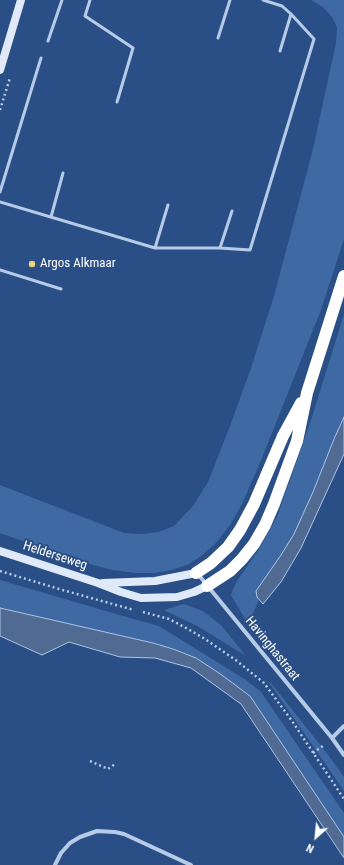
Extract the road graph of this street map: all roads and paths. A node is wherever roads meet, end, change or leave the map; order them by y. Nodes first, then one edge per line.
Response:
1 (20, 0) edge
2 (62, 0) edge
3 (90, 0) edge
4 (230, 0) edge
5 (263, 0) edge
6 (291, 14) junction
7 (218, 38) dead end
8 (48, 41) dead end
9 (280, 51) dead end
10 (41, 58) dead end
11 (0, 70) edge
12 (117, 102) dead end
13 (63, 173) dead end
14 (0, 192) edge
15 (0, 202) edge
16 (168, 205) dead end
17 (232, 211) dead end
18 (50, 217) junction
19 (155, 248) junction
20 (220, 248) junction
21 (0, 270) edge
22 (344, 276) edge
23 (61, 289) dead end
24 (307, 393) junction
25 (1, 551) edge
26 (0, 571) edge
27 (196, 573) junction
28 (98, 583) junction
29 (207, 586) junction
30 (344, 726) edge
31 (332, 738) junction
32 (344, 755) edge
33 (90, 761) dead end
34 (115, 764) dead end
35 (344, 798) edge
36 (55, 865) edge
37 (191, 865) edge

1 - 11 main road
2 - 8 lane
3 - 12 lane
4 - 7 lane
5 - 6 lane
6 - 9 lane
6 - 20 lane
10 - 14 lane
13 - 18 lane
15 - 18 lane
16 - 19 lane
17 - 20 lane
18 - 19 lane
19 - 20 lane
21 - 23 lane
22 - 24 highway
24 - 27 highway
24 - 29 highway
25 - 28 main road, Helderseweg
26 - 35 path
27 - 28 main road, Helderseweg
27 - 29 street, Havinghastraat
28 - 29 main road, Helderseweg
29 - 31 street, Havinghastraat
30 - 31 street
31 - 32 street, Havinghastraat
33 - 34 path
36 - 37 street

